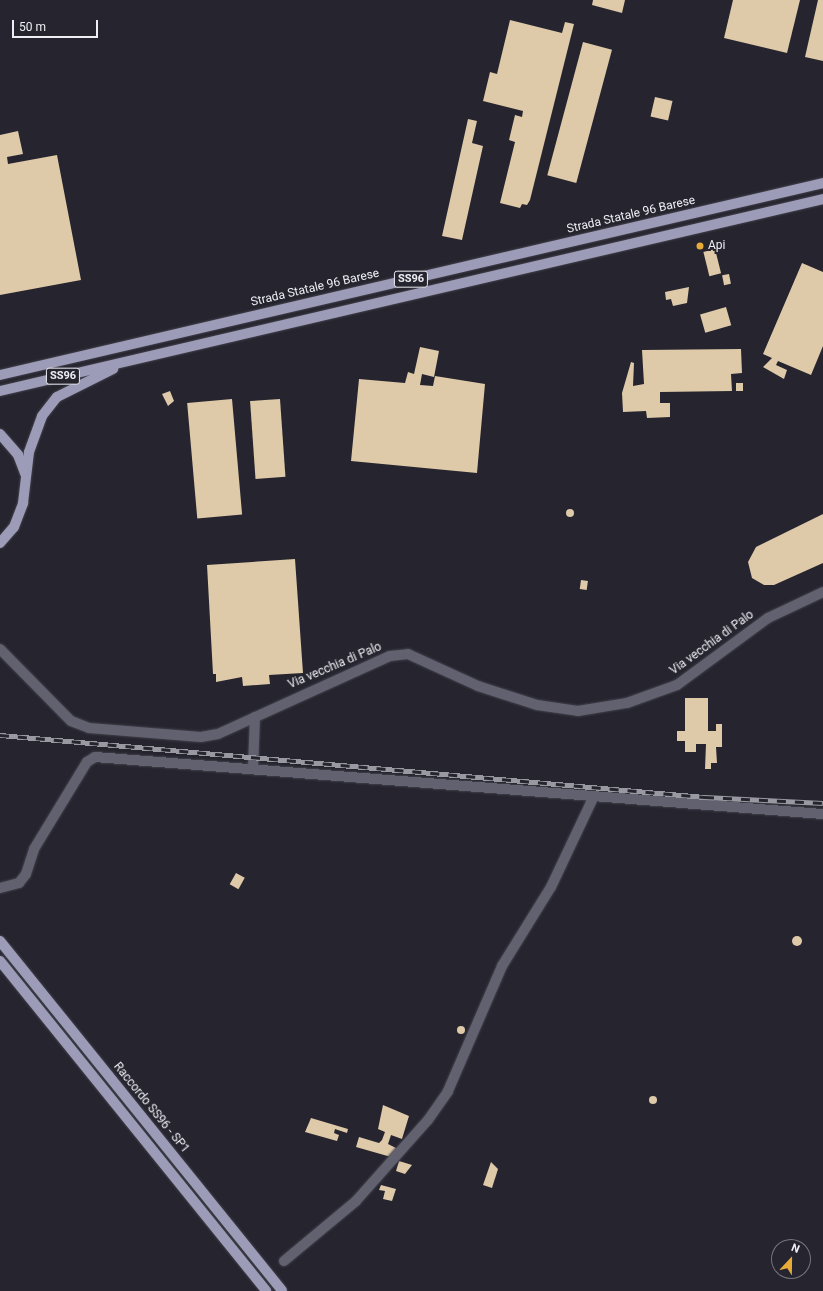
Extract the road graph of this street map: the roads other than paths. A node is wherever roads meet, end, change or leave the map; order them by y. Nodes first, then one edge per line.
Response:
1 (823, 183) edge
2 (823, 199) edge
3 (127, 362) junction
4 (0, 375) edge
5 (0, 391) edge
6 (0, 434) edge
7 (26, 478) junction
8 (0, 544) edge
9 (823, 592) edge
10 (0, 649) edge
11 (255, 717) junction
12 (254, 768) junction
13 (592, 798) junction
14 (823, 814) edge
15 (0, 888) edge
16 (0, 940) edge
17 (0, 961) edge
18 (284, 1261) dead end
19 (266, 1291) edge
20 (282, 1291) edge

1 - 4 main road, Strada Statale 96 Barese / SS96
2 - 3 main road, SS96
3 - 5 main road, SS96
3 - 7 main road
6 - 7 main road
7 - 8 main road
9 - 11 street, Via vecchia di Palo
10 - 11 street, Via vecchia di Palo
11 - 12 street
12 - 13 street
12 - 15 street
13 - 14 street
13 - 18 street
16 - 20 main road, Raccordo SS96 - SP1
17 - 19 main road

